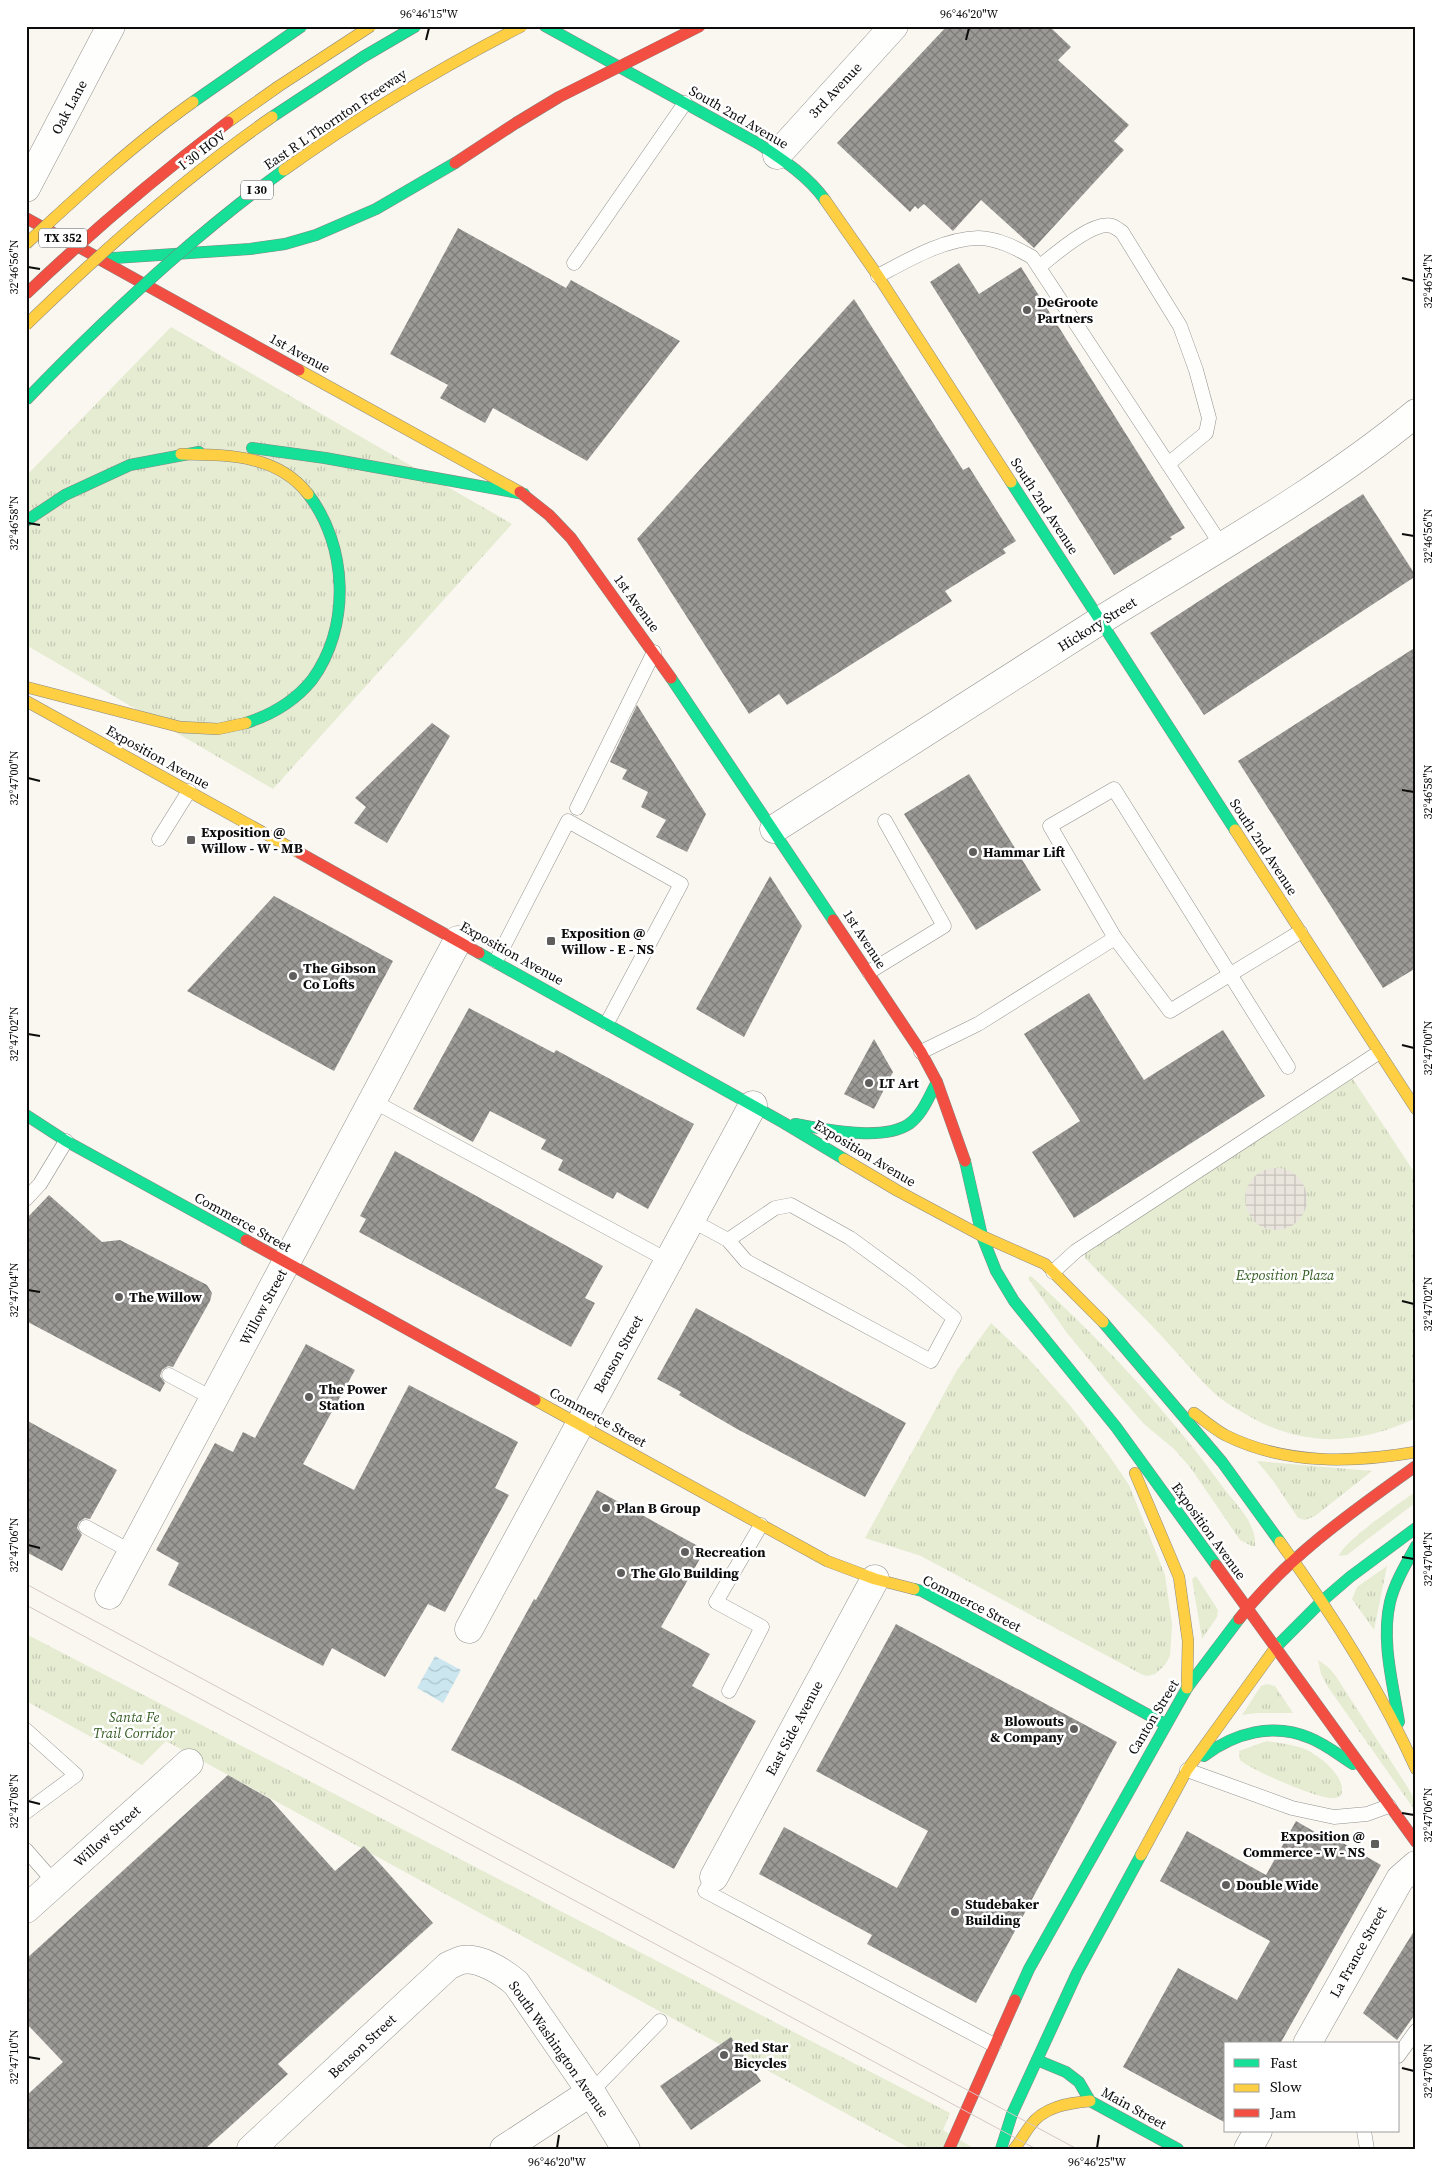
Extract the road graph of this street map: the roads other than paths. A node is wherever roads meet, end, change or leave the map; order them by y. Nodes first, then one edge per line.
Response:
1 (111, 26) edge
2 (302, 26) edge
3 (371, 26) edge
4 (416, 26) edge
5 (522, 26) edge
6 (545, 26) edge
7 (700, 26) edge
8 (894, 26) edge
9 (685, 103) junction
10 (777, 155) junction
11 (26, 188) edge
12 (26, 218) edge
13 (26, 244) edge
14 (99, 259) junction
15 (574, 263) dead end
16 (1039, 267) junction
17 (878, 276) junction
18 (26, 294) edge
19 (26, 325) edge
20 (26, 400) edge
21 (1415, 416) edge
22 (181, 454) junction
23 (1168, 464) junction
24 (524, 494) junction
25 (26, 521) edge
26 (1222, 546) junction
27 (1101, 620) junction
28 (654, 652) junction
29 (26, 687) edge
30 (26, 701) edge
31 (189, 791) junction
32 (576, 808) dead end
33 (885, 821) dead end
34 (774, 829) junction
35 (159, 839) dead end
36 (1300, 932) junction
37 (1116, 938) junction
38 (458, 940) junction
39 (496, 961) junction
40 (869, 972) junction
41 (1229, 975) junction
42 (607, 1023) junction
43 (922, 1052) junction
44 (1378, 1053) junction
45 (1288, 1067) dead end
46 (937, 1082) junction
47 (372, 1101) junction
48 (753, 1105) junction
49 (1416, 1109) edge
50 (26, 1115) edge
51 (784, 1123) junction
52 (66, 1141) junction
53 (26, 1199) edge
54 (691, 1220) junction
55 (982, 1236) junction
56 (728, 1240) junction
57 (668, 1261) junction
58 (286, 1263) junction
59 (1053, 1272) junction
60 (169, 1375) dead end
61 (1166, 1394) junction
62 (214, 1399) junction
63 (580, 1424) junction
64 (1116, 1427) junction
65 (1416, 1452) edge
66 (1416, 1466) edge
67 (761, 1524) junction
68 (86, 1527) dead end
69 (1416, 1528) edge
70 (1416, 1546) edge
71 (132, 1552) junction
72 (1294, 1562) junction
73 (875, 1579) junction
74 (109, 1595) dead end
75 (1321, 1602) junction
76 (1247, 1609) junction
77 (469, 1629) dead end
78 (1275, 1648) junction
79 (1186, 1688) junction
80 (729, 1691) dead end
81 (1165, 1724) junction
82 (26, 1730) edge
83 (1402, 1738) junction
84 (1416, 1748) edge
85 (189, 1763) dead end
86 (1416, 1769) edge
87 (1187, 1770) junction
88 (1362, 1770) junction
89 (1389, 1806) junction
90 (26, 1812) edge
91 (1416, 1842) edge
92 (26, 1850) edge
93 (1416, 1865) edge
94 (714, 1877) joint
95 (54, 1883) junction
96 (26, 1908) edge
97 (481, 1963) joint
98 (660, 2021) dead end
99 (1416, 2031) edge
100 (1308, 2042) edge
101 (994, 2045) junction
102 (1400, 2053) edge
103 (1037, 2060) junction
104 (591, 2092) junction
105 (1090, 2101) junction
106 (1257, 2132) edge
107 (1364, 2132) edge
108 (251, 2149) edge
109 (504, 2149) edge
110 (626, 2149) edge
111 (949, 2149) edge
112 (1001, 2149) edge
113 (1014, 2149) edge
114 (1178, 2149) edge
115 (1248, 2149) edge
116 (1367, 2149) edge

1 - 11 street, Oak Lane
2 - 13 main road, bridge
3 - 18 main road, I 30 HOV, bridge
4 - 19 main road, I 30 HOV, bridge
5 - 20 main road, East R L Thornton Freeway / I 30, bridge
6 - 9 main road, South 2nd Avenue
7 - 14 main road, bridge
8 - 10 street, 3rd Avenue
9 - 10 main road, South 2nd Avenue
9 - 15 lane
10 - 17 main road, South 2nd Avenue
12 - 14 main road, 1st Avenue / TX 352
14 - 24 main road, 1st Avenue
16 - 17 lane
16 - 23 lane
16 - 23 lane
17 - 27 main road, South 2nd Avenue
21 - 26 street, Hickory Street
22 - 24 main road
22 - 25 main road
22 - 29 main road
23 - 26 lane
24 - 28 main road, 1st Avenue
26 - 27 street, Hickory Street
27 - 34 street, Hickory Street
27 - 36 main road, South 2nd Avenue
28 - 32 lane
28 - 34 main road, 1st Avenue
30 - 31 main road, Exposition Avenue
31 - 35 lane
31 - 38 main road, Exposition Avenue
33 - 40 lane
34 - 40 main road, 1st Avenue
36 - 41 lane
36 - 44 main road, South 2nd Avenue
37 - 41 lane
37 - 41 lane
37 - 43 lane
38 - 39 main road, Exposition Avenue
38 - 47 street, Willow Street
39 - 42 main road, Exposition Avenue
39 - 42 lane
40 - 43 main road, 1st Avenue
41 - 45 lane
42 - 48 main road, Exposition Avenue
43 - 46 main road, 1st Avenue
44 - 49 main road, South 2nd Avenue
44 - 59 lane
46 - 51 main road
46 - 55 main road, 1st Avenue
47 - 57 lane
47 - 58 street, Willow Street
48 - 51 main road, Exposition Avenue
48 - 54 street, Benson Street
50 - 52 main road, Commerce Street
51 - 55 main road, Exposition Avenue
52 - 53 lane
52 - 58 main road, Commerce Street
54 - 56 lane
54 - 57 street, Benson Street
55 - 59 main road, Exposition Avenue
55 - 64 main road, Exposition Avenue
56 - 56 lane
57 - 63 street, Benson Street
58 - 62 street, Willow Street
58 - 63 main road, Commerce Street
59 - 61 main road, Exposition Avenue
60 - 62 lane
61 - 65 main road
61 - 72 main road, Exposition Avenue
62 - 71 street, Willow Street
63 - 67 main road, Commerce Street
63 - 77 street, Benson Street
64 - 76 main road, Exposition Avenue
64 - 79 main road
66 - 72 main road, Canton Street
67 - 73 main road, Commerce Street
67 - 80 lane
68 - 71 lane
69 - 75 main road
70 - 83 main road
71 - 74 street, Willow Street
72 - 75 main road, Exposition Avenue
72 - 76 main road, Canton Street
73 - 81 main road, Commerce Street
73 - 94 street, East Side Avenue
75 - 78 main road
75 - 83 main road, Exposition Avenue
76 - 78 main road, Exposition Avenue
76 - 79 main road, Canton Street
78 - 87 main road
78 - 88 main road, Exposition Avenue
79 - 81 main road, Canton Street
81 - 101 main road, Canton Street
82 - 90 lane
83 - 84 main road
83 - 86 main road, Exposition Avenue
85 - 95 street, Willow Street
87 - 88 main road
87 - 89 lane
87 - 103 main road
88 - 89 main road, Exposition Avenue
89 - 91 main road, Exposition Avenue
92 - 95 lane
93 - 100 street, La France Street
94 - 101 lane
95 - 96 street, Willow Street
97 - 104 street, South Washington Avenue
97 - 108 street, Benson Street
98 - 104 lane
99 - 102 lane
101 - 111 main road
103 - 105 main road, Main Street
103 - 112 main road
104 - 109 street
104 - 110 street, South Washington Avenue
105 - 113 main road
105 - 114 main road, Main Street
106 - 115 street
107 - 116 lane

